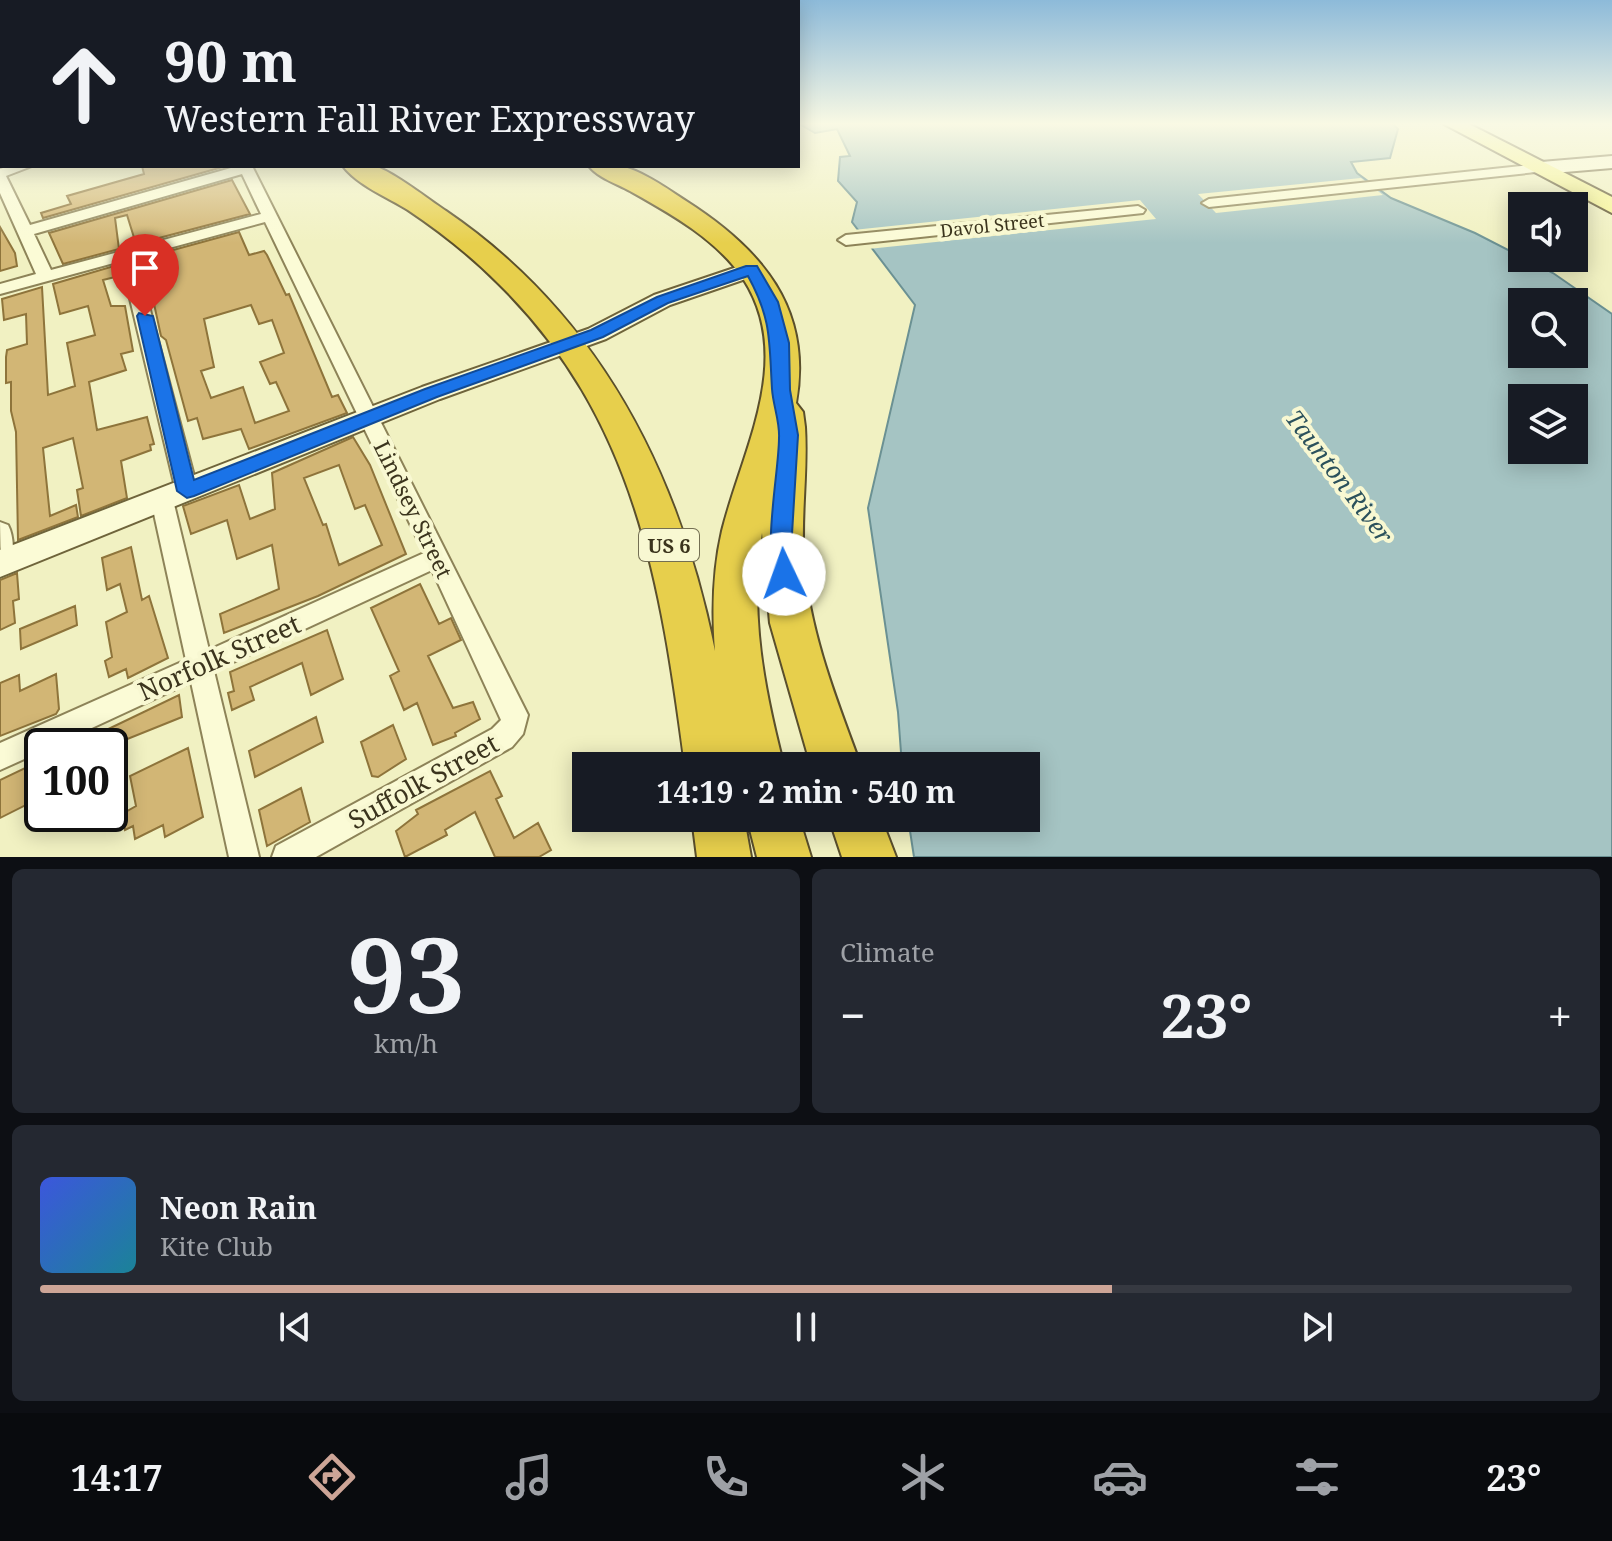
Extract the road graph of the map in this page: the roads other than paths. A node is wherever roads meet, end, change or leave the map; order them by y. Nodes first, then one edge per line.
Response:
1 (1531, 163) edge
2 (1600, 163) edge
3 (19, 168) edge
4 (242, 168) edge
5 (245, 168) edge
6 (359, 168) edge
7 (606, 168) edge
8 (1541, 168) junction
9 (0, 175) edge
10 (1209, 203) dead end
11 (1612, 206) edge
12 (1138, 210) dead end
13 (269, 216) junction
14 (26, 231) junction
15 (846, 240) dead end
16 (128, 255) junction
17 (752, 269) junction
18 (46, 277) junction
19 (0, 289) edge
20 (568, 345) junction
21 (781, 390) junction
22 (369, 418) junction
23 (175, 495) junction
24 (0, 531) edge
25 (438, 557) junction
26 (1, 564) edge
27 (200, 665) junction
28 (514, 725) joint
29 (708, 752) edge
30 (756, 752) edge
31 (832, 752) edge
32 (0, 757) edge
33 (720, 832) edge
34 (777, 832) edge
35 (860, 832) edge
36 (244, 857) edge
37 (287, 857) edge
38 (724, 857) edge
39 (784, 857) edge
40 (869, 857) edge

1 - 8 main road
2 - 8 main road
3 - 9 street
4 - 14 street
5 - 13 street, Lindsey Street
6 - 20 highway, US 6
7 - 17 highway
8 - 10 street
8 - 11 main road
9 - 14 street
12 - 15 street, Davol Street
13 - 16 street
13 - 22 street, Lindsey Street
14 - 18 street
16 - 18 street
16 - 23 street
17 - 20 main road
17 - 21 highway
18 - 19 street
20 - 22 main road
20 - 29 highway, US 6
21 - 30 highway
21 - 31 highway
22 - 23 main road
22 - 25 street, Lindsey Street
23 - 26 main road
23 - 27 street
24 - 26 street
25 - 27 street, Norfolk Street
25 - 28 street, Lindsey Street
27 - 32 street, Norfolk Street
27 - 36 street
28 - 37 street, Suffolk Street
33 - 38 highway
34 - 39 highway
35 - 40 highway

